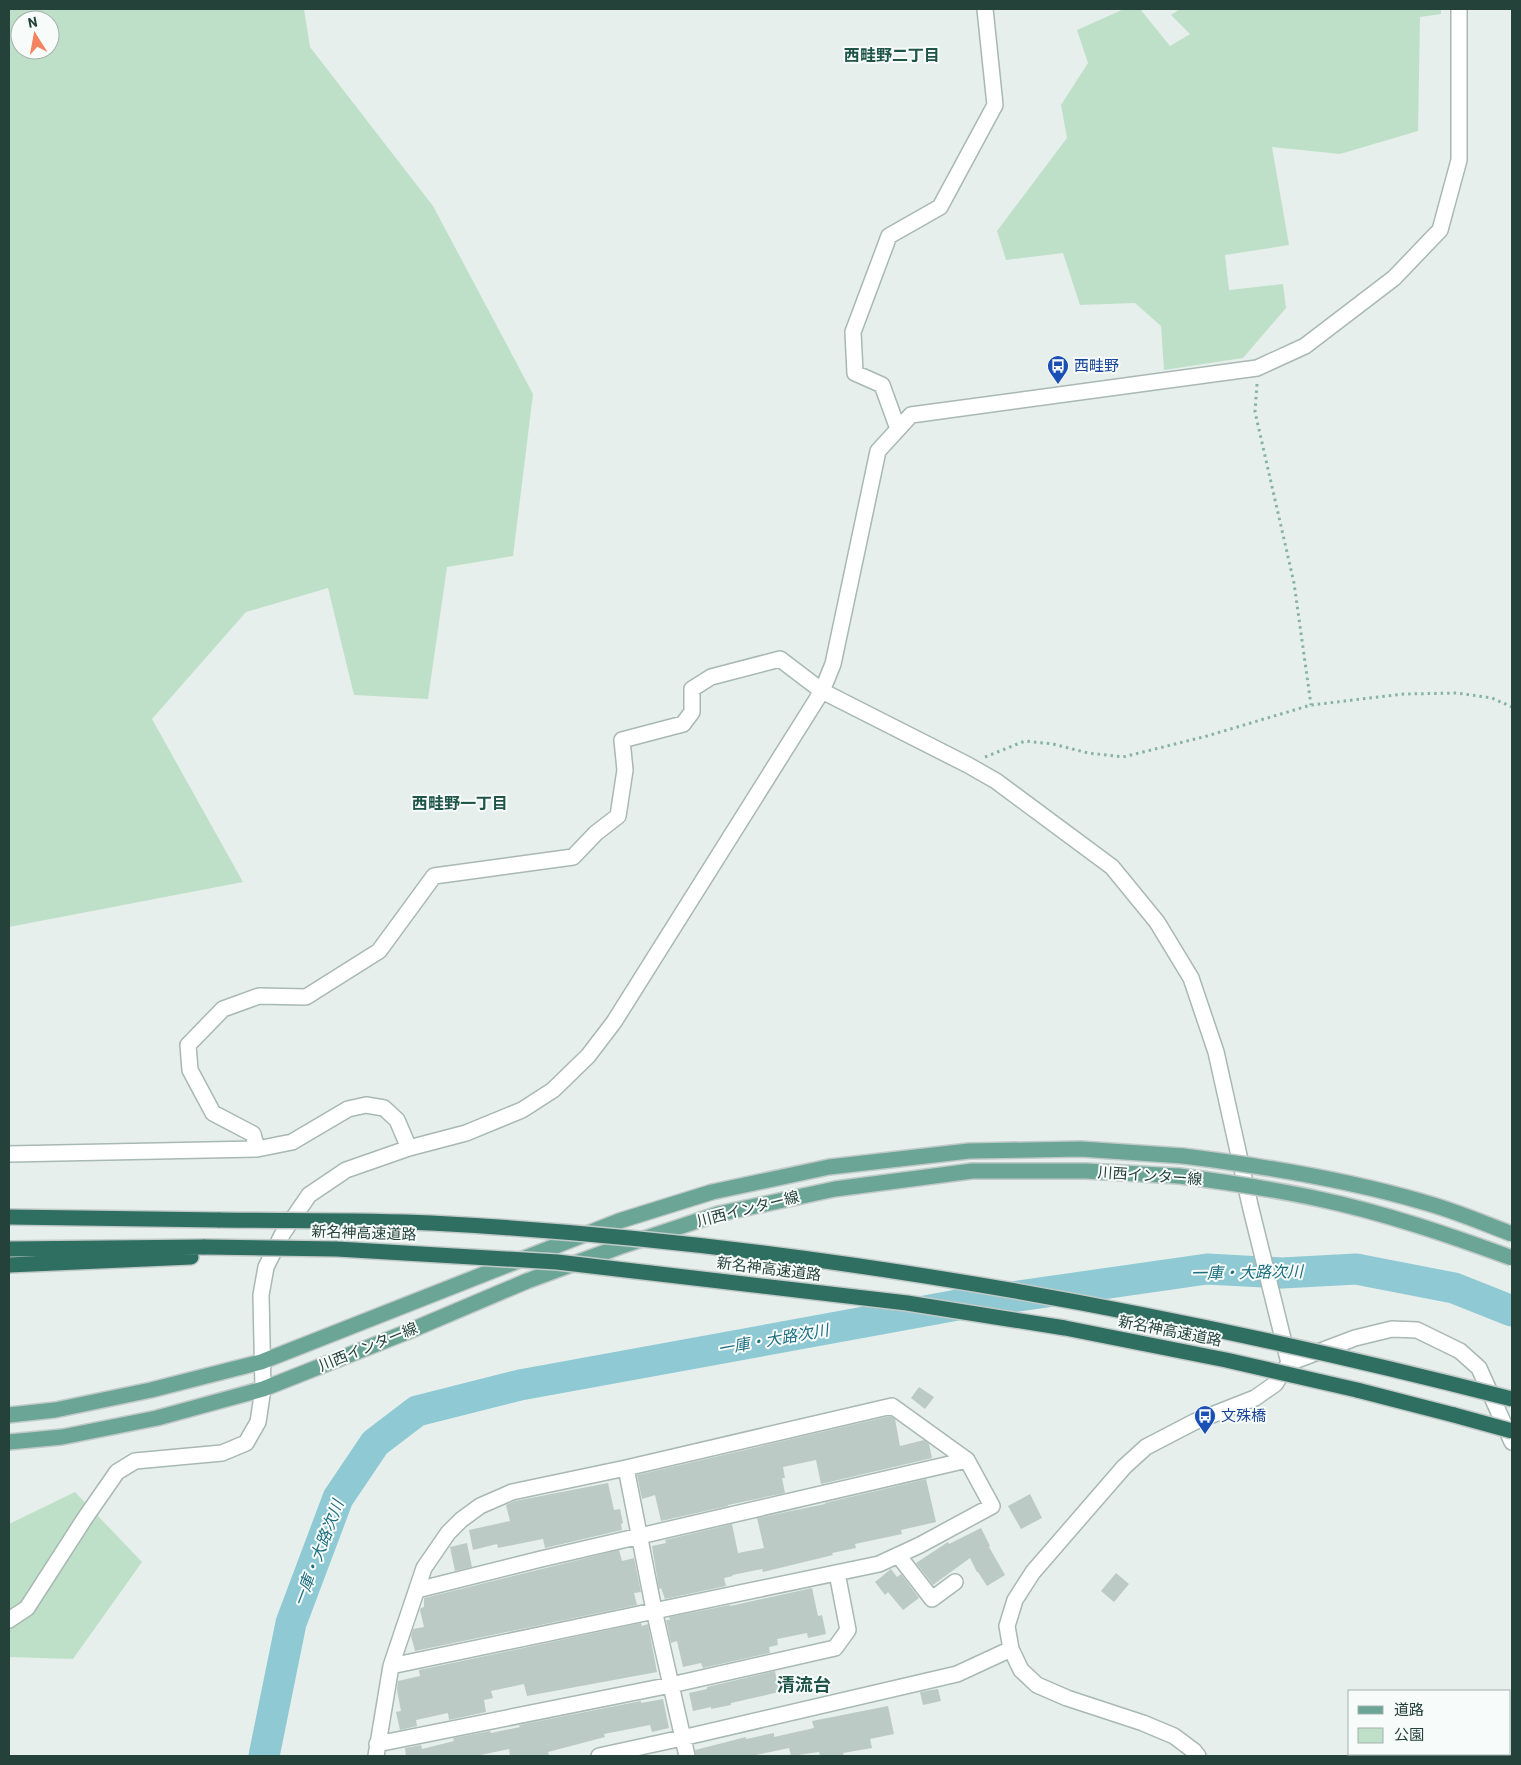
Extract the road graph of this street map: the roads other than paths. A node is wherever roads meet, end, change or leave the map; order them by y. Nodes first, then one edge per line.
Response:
1 (985, 9) edge
2 (1459, 9) edge
3 (898, 429) junction
4 (822, 691) junction
5 (409, 1148) junction
6 (257, 1149) junction
7 (9, 1154) edge
8 (9, 1217) edge
9 (1512, 1234) edge
10 (9, 1249) edge
11 (205, 1252) junction
12 (1512, 1258) edge
13 (9, 1265) edge
14 (261, 1362) junction
15 (1289, 1363) junction
16 (263, 1389) junction
17 (1512, 1399) edge
18 (9, 1415) edge
19 (1512, 1430) edge
20 (9, 1442) edge
21 (1512, 1442) edge
22 (968, 1460) junction
23 (626, 1468) junction
24 (640, 1536) junction
25 (898, 1554) junction
26 (837, 1573) junction
27 (955, 1582) dead end
28 (417, 1590) junction
29 (654, 1610) junction
30 (9, 1620) edge
31 (1011, 1649) junction
32 (391, 1666) junction
33 (671, 1685) junction
34 (682, 1738) junction
35 (377, 1750) edge
36 (599, 1756) edge
37 (687, 1756) edge
38 (1198, 1756) edge

1 - 3 street
2 - 3 street
3 - 4 street
4 - 5 street
4 - 6 street
4 - 15 street
5 - 6 street
5 - 14 street
6 - 7 street
8 - 17 highway, 新名神高速道路, bridge
9 - 14 main road, 川西インター線, bridge
10 - 11 highway
11 - 13 highway
11 - 19 highway, 新名神高速道路, bridge
12 - 16 main road, 川西インター線, bridge
14 - 16 street
14 - 18 main road, 川西インター線
15 - 21 street
15 - 31 street
16 - 20 main road, 川西インター線
16 - 30 street
22 - 23 street
22 - 24 street
22 - 25 street
23 - 24 street
23 - 28 street
24 - 28 street
24 - 29 street
25 - 26 street
25 - 27 street
26 - 29 street
26 - 33 street
28 - 32 street
29 - 32 street
29 - 33 street
31 - 34 street
31 - 38 street
32 - 35 street
33 - 34 street
33 - 35 street
34 - 36 street
34 - 37 street

